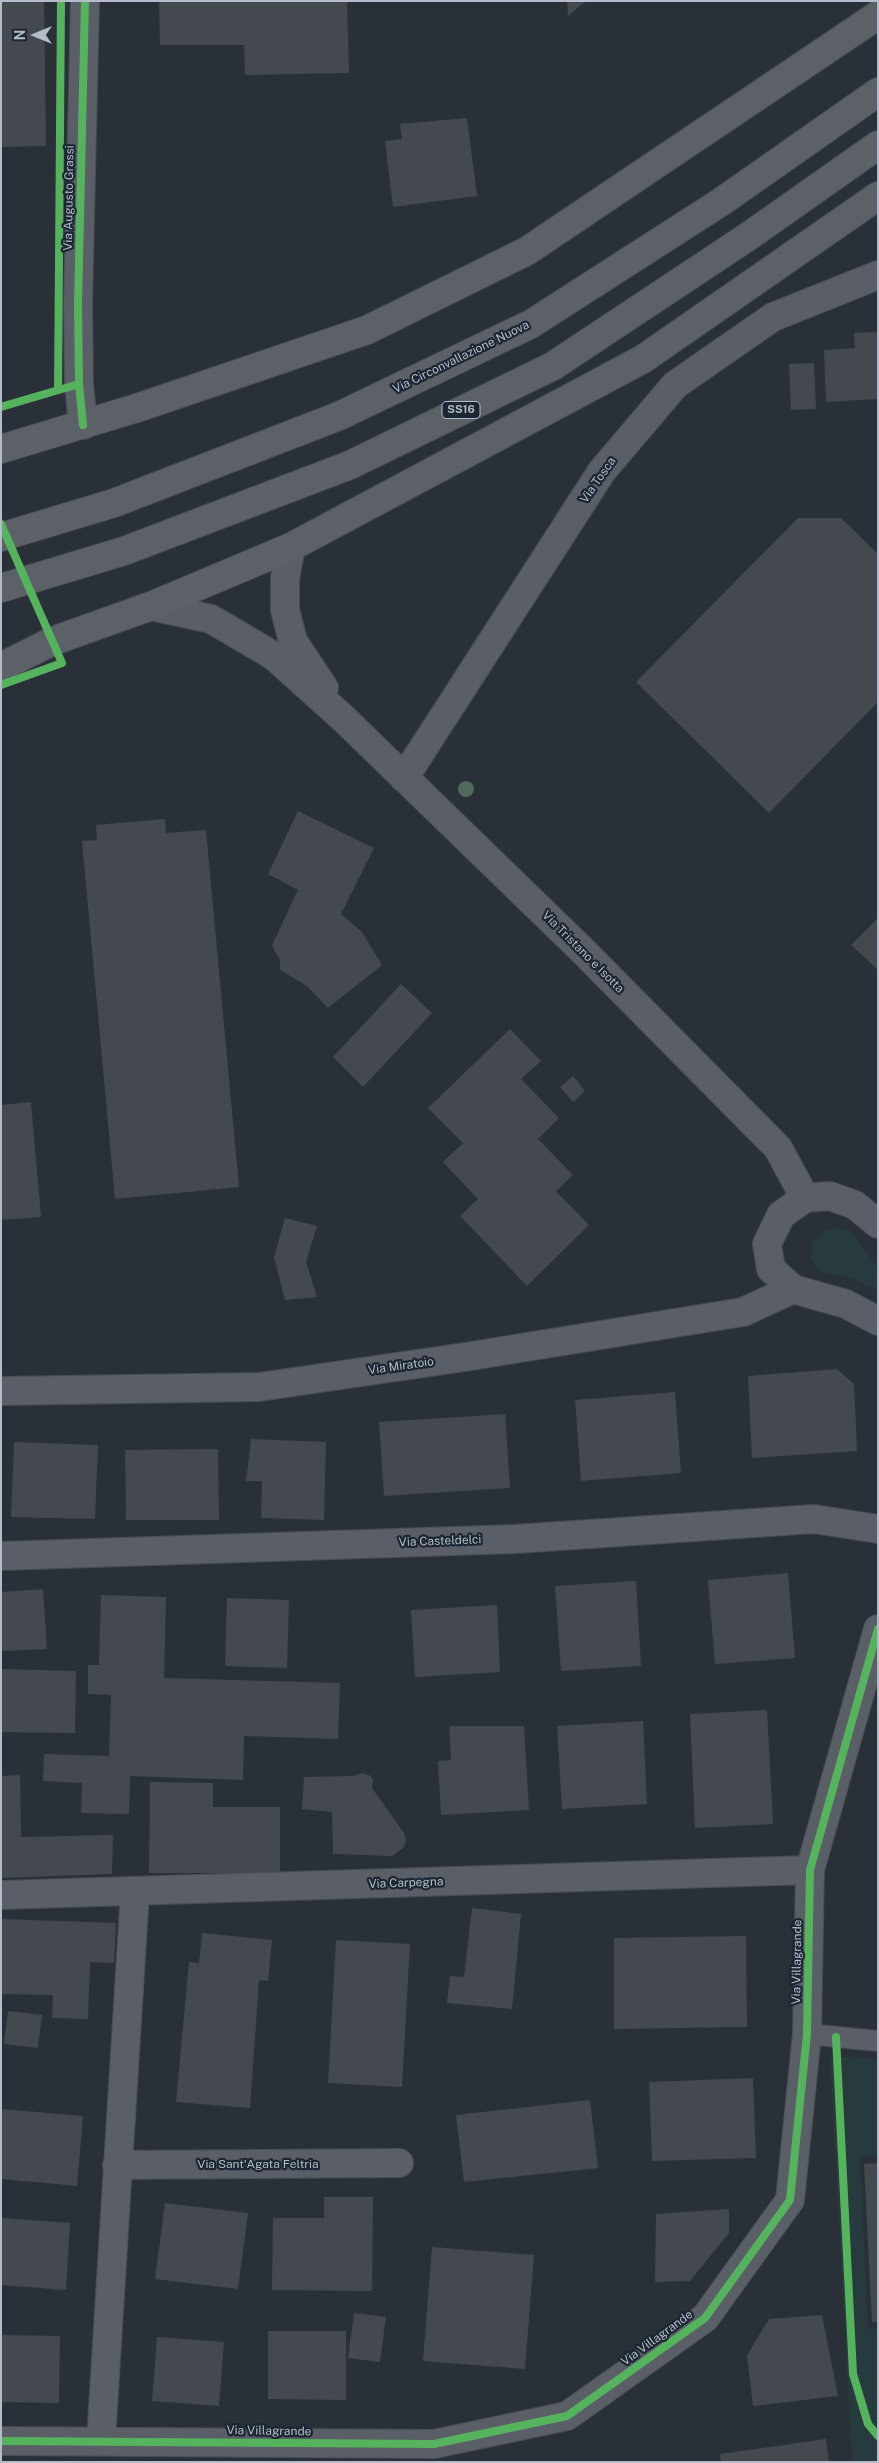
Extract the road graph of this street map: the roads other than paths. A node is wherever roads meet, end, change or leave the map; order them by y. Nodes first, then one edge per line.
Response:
1 (85, 1) edge
2 (878, 15) edge
3 (872, 96) edge
4 (878, 145) edge
5 (878, 196) edge
6 (878, 275) edge
7 (83, 425) junction
8 (1, 449) edge
9 (1, 537) edge
10 (291, 547) junction
11 (1, 588) edge
12 (152, 606) junction
13 (1, 667) edge
14 (344, 719) junction
15 (404, 778) junction
16 (805, 1198) junction
17 (878, 1224) edge
18 (793, 1290) junction
19 (878, 1322) edge
20 (1, 1391) edge
21 (878, 1529) edge
22 (1, 1556) edge
23 (878, 1629) edge
24 (810, 1870) junction
25 (135, 1892) junction
26 (1, 1895) edge
27 (807, 2034) junction
28 (878, 2041) edge
29 (399, 2163) dead end
30 (117, 2164) junction
31 (1, 2440) edge
32 (101, 2440) junction

1 - 7 street, Via Augusto Grassi
2 - 7 main road
3 - 9 main road, Via Circonvallazione Nuova
4 - 11 main road, SS16
5 - 10 main road
6 - 15 street, Via Tosca
7 - 8 main road
10 - 12 main road
10 - 14 street, Via Tristano e Isotta
12 - 13 main road
12 - 14 street, Via Tristano e Isotta
14 - 15 street, Via Tristano e Isotta
15 - 16 street, Via Tristano e Isotta
16 - 17 street
16 - 18 street
18 - 19 street
18 - 20 street, Via Miratoio
21 - 22 street, Via Casteldelci
23 - 24 street, Via Villagrande
24 - 25 street, Via Carpegna
24 - 27 street, Via Villagrande
25 - 26 street, Via Carpegna
25 - 30 street
27 - 28 lane
27 - 32 street, Via Villagrande
29 - 30 street, Via Sant'Agata Feltria
30 - 32 street
31 - 32 street, Via Villagrande

